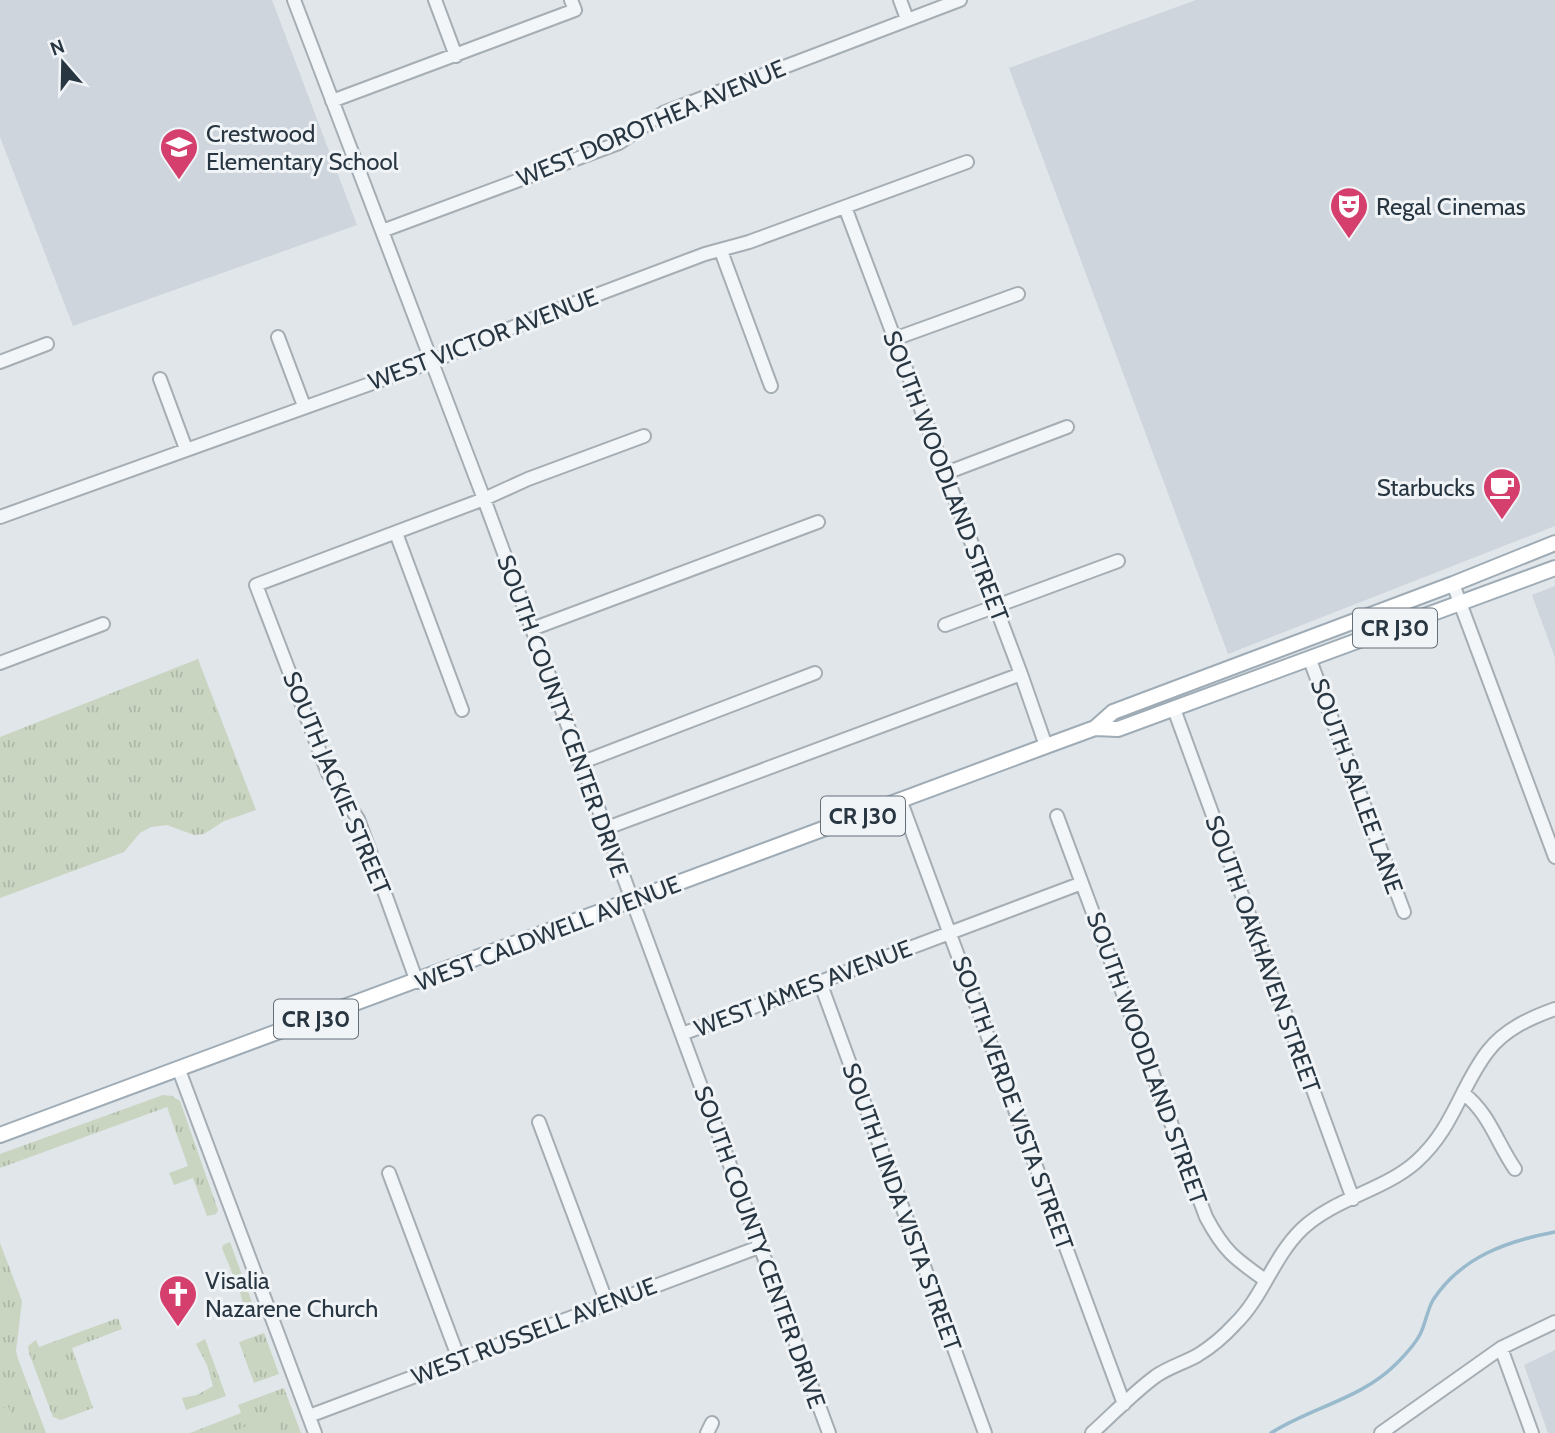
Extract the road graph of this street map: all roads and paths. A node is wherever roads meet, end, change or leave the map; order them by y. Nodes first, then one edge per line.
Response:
1 (294, 0) edge
2 (435, 0) edge
3 (900, 0) edge
4 (960, 0) edge
5 (573, 5) edge
6 (907, 19) junction
7 (457, 56) junction
8 (332, 101) junction
9 (967, 162) dead end
10 (845, 206) junction
11 (382, 231) junction
12 (722, 251) junction
13 (1018, 294) dead end
14 (278, 337) dead end
15 (894, 339) junction
16 (47, 344) dead end
17 (0, 362) edge
18 (431, 362) junction
19 (160, 379) dead end
20 (771, 386) dead end
21 (304, 406) junction
22 (1067, 427) dead end
23 (644, 436) dead end
24 (186, 449) junction
25 (946, 472) junction
26 (484, 499) junction
27 (0, 517) edge
28 (818, 522) dead end
29 (396, 533) junction
30 (1555, 543) edge
31 (1118, 561) dead end
32 (1555, 568) edge
33 (1453, 584) junction
34 (1460, 604) junction
35 (995, 607) junction
36 (103, 624) dead end
37 (945, 625) dead end
38 (532, 629) junction
39 (1276, 651) junction
40 (1310, 660) junction
41 (0, 663) edge
42 (815, 673) dead end
43 (1021, 674) junction
44 (1174, 709) junction
45 (462, 710) dead end
46 (1095, 729) junction
47 (1046, 746) junction
48 (580, 763) junction
49 (901, 802) junction
50 (1057, 816) dead end
51 (604, 829) junction
52 (1555, 857) edge
53 (1082, 883) junction
54 (631, 901) junction
55 (1404, 912) dead end
56 (951, 933) junction
57 (417, 982) junction
58 (820, 982) junction
59 (1555, 1009) edge
60 (682, 1034) junction
61 (178, 1070) junction
62 (1464, 1094) junction
63 (540, 1122) dead end
64 (0, 1135) edge
65 (1515, 1168) dead end
66 (389, 1173) dead end
67 (1353, 1199) junction
68 (759, 1247) junction
69 (1265, 1280) junction
70 (607, 1303) junction
71 (1555, 1322) edge
72 (1501, 1348) junction
73 (459, 1359) junction
74 (1124, 1404) junction
75 (309, 1416) junction
76 (316, 1433) edge
77 (829, 1433) edge
78 (985, 1433) edge
79 (1092, 1433) edge
80 (1381, 1433) edge
81 (1532, 1433) edge

1 - 8 street, SOUTH COUNTY CENTER DRIVE
2 - 7 street
3 - 6 street
4 - 6 street, WEST DOROTHEA AVENUE
5 - 7 street
6 - 11 street, WEST DOROTHEA AVENUE
7 - 8 street
8 - 11 street, SOUTH COUNTY CENTER DRIVE
9 - 10 street, WEST VICTOR AVENUE
10 - 12 street, WEST VICTOR AVENUE
10 - 15 street, SOUTH WOODLAND STREET
11 - 18 street, SOUTH COUNTY CENTER DRIVE
12 - 18 street, WEST VICTOR AVENUE
12 - 20 street
13 - 15 street
14 - 21 street
15 - 25 street, SOUTH WOODLAND STREET
16 - 17 street
18 - 21 street, WEST VICTOR AVENUE
18 - 26 street, SOUTH COUNTY CENTER DRIVE
19 - 24 street
21 - 24 street, WEST VICTOR AVENUE
22 - 25 street
23 - 26 street
24 - 27 street, WEST VICTOR AVENUE
25 - 35 street, SOUTH WOODLAND STREET
26 - 29 street
26 - 38 street, SOUTH COUNTY CENTER DRIVE
28 - 38 street
29 - 45 street
29 - 57 street, SOUTH JACKIE STREET
30 - 33 main road, WEST CALDWELL AVENUE / CR J30
31 - 35 street
32 - 34 main road, WEST CALDWELL AVENUE / CR J30
33 - 34 street
33 - 39 main road, WEST CALDWELL AVENUE / CR J30
34 - 40 main road, WEST CALDWELL AVENUE / CR J30
34 - 52 street
35 - 37 street
35 - 43 street, SOUTH WOODLAND STREET
36 - 41 street
38 - 48 street, SOUTH COUNTY CENTER DRIVE
39 - 44 main road
39 - 46 main road, WEST CALDWELL AVENUE / CR J30
40 - 44 main road, WEST CALDWELL AVENUE / CR J30
40 - 55 street, SOUTH SALLEE LANE
42 - 48 street
43 - 47 street, SOUTH WOODLAND STREET
43 - 51 street
44 - 46 main road, WEST CALDWELL AVENUE / CR J30
44 - 67 street, SOUTH OAKHAVEN STREET
46 - 47 main road, WEST CALDWELL AVENUE / CR J30
47 - 49 main road, WEST CALDWELL AVENUE / CR J30
48 - 51 street, SOUTH COUNTY CENTER DRIVE
49 - 54 main road, WEST CALDWELL AVENUE / CR J30
49 - 56 street, SOUTH VERDE VISTA STREET
50 - 53 street, SOUTH WOODLAND STREET
51 - 54 street, SOUTH COUNTY CENTER DRIVE
53 - 56 street, WEST JAMES AVENUE
53 - 69 street, SOUTH WOODLAND STREET
54 - 57 main road, WEST CALDWELL AVENUE / CR J30
54 - 60 street, SOUTH COUNTY CENTER DRIVE
56 - 58 street, WEST JAMES AVENUE
56 - 74 street, SOUTH VERDE VISTA STREET
57 - 61 main road, WEST CALDWELL AVENUE / CR J30
58 - 60 street, WEST JAMES AVENUE
58 - 78 street, SOUTH LINDA VISTA STREET
59 - 62 street
60 - 68 street, SOUTH COUNTY CENTER DRIVE
61 - 64 main road, WEST CALDWELL AVENUE / CR J30
61 - 75 street
62 - 65 street
62 - 67 street
63 - 70 street
66 - 73 street
67 - 69 street
68 - 70 street, WEST RUSSELL AVENUE
68 - 77 street, SOUTH COUNTY CENTER DRIVE
69 - 74 street
70 - 73 street, WEST RUSSELL AVENUE
71 - 72 street
72 - 80 street
72 - 81 street
73 - 75 street, WEST RUSSELL AVENUE
74 - 79 street
75 - 76 street

